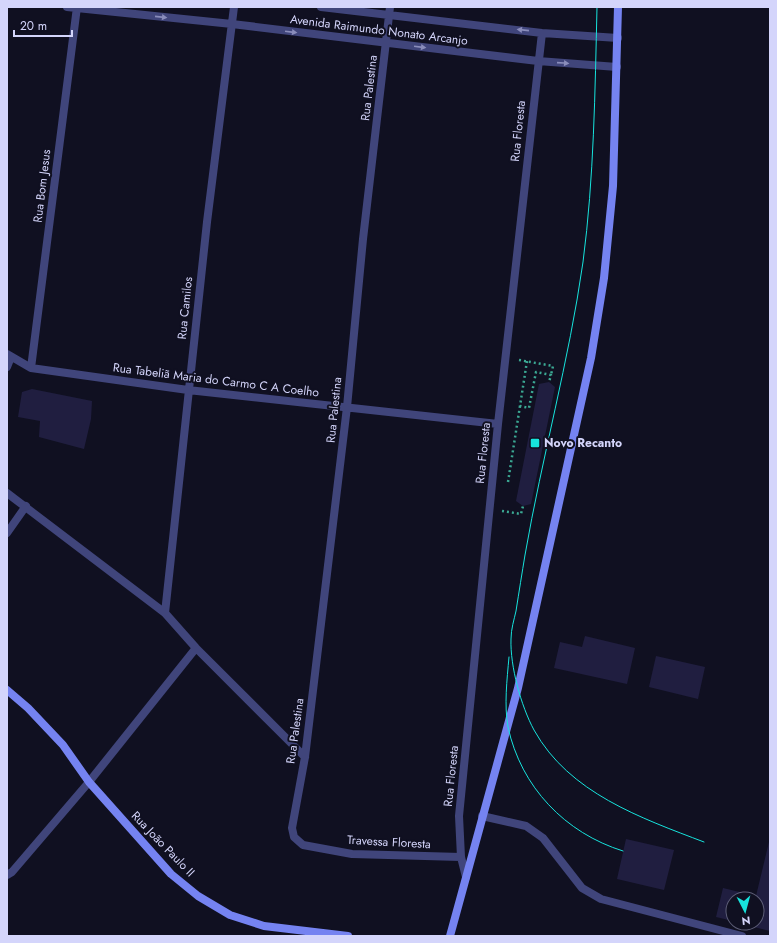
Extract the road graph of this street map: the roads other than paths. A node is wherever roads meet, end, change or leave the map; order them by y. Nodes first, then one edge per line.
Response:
1 (67, 7) edge
2 (234, 7) edge
3 (320, 7) edge
4 (618, 7) edge
5 (77, 8) edge
6 (390, 11) edge
7 (232, 24) junction
8 (542, 33) junction
9 (618, 38) junction
10 (386, 43) junction
11 (538, 61) junction
12 (617, 67) junction
13 (9, 356) edge
14 (7, 367) edge
15 (31, 368) junction
16 (188, 390) junction
17 (346, 407) junction
18 (498, 424) junction
19 (7, 493) edge
20 (26, 506) junction
21 (7, 533) edge
22 (165, 613) junction
23 (196, 648) junction
24 (7, 690) edge
25 (305, 757) junction
26 (89, 782) junction
27 (294, 814) joint
28 (482, 816) junction
29 (461, 858) junction
30 (7, 875) edge
31 (466, 877) junction
32 (348, 936) edge
33 (450, 936) edge
34 (742, 936) edge

1 - 5 street, Avenida Raimundo Nonato Arcanjo
2 - 7 street, Rua Camilos
3 - 6 street, Avenida Raimundo Nonato Arcanjo
4 - 9 main road
5 -> 7 street, Avenida Raimundo Nonato Arcanjo
5 - 15 street, Rua Bom Jesus
8 -> 6 street, Avenida Raimundo Nonato Arcanjo
6 - 10 street, Rua Palestina
7 -> 10 street, Avenida Raimundo Nonato Arcanjo
7 - 16 street, Rua Camilos
8 - 9 street, Avenida Raimundo Nonato Arcanjo
8 - 11 street, Rua Floresta
9 - 12 main road
10 -> 11 street, Avenida Raimundo Nonato Arcanjo
10 - 17 street, Rua Palestina
11 -> 12 street, Avenida Raimundo Nonato Arcanjo
11 - 18 street, Rua Floresta
12 - 28 main road
13 - 14 street
13 - 15 street, Rua Tabeliã Maria do Carmo C A Coelho
15 - 16 street, Rua Tabeliã Maria do Carmo C A Coelho
16 - 17 street, Rua Tabeliã Maria do Carmo C A Coelho
16 - 22 street, Rua Camilos
17 - 18 street, Rua Tabeliã Maria do Carmo C A Coelho
17 - 25 street, Rua Palestina
18 - 29 street, Rua Floresta
19 - 20 street
20 - 21 street
20 - 22 street
22 - 23 street
23 - 25 street
23 - 26 street
24 - 26 main road, Rua João Paulo II
25 - 27 street, Rua Palestina
26 - 30 street
26 - 32 main road, Rua João Paulo II
27 - 29 street, Travessa Floresta
28 - 31 main road
28 - 34 street
29 - 31 street, Rua Floresta
31 - 33 main road

